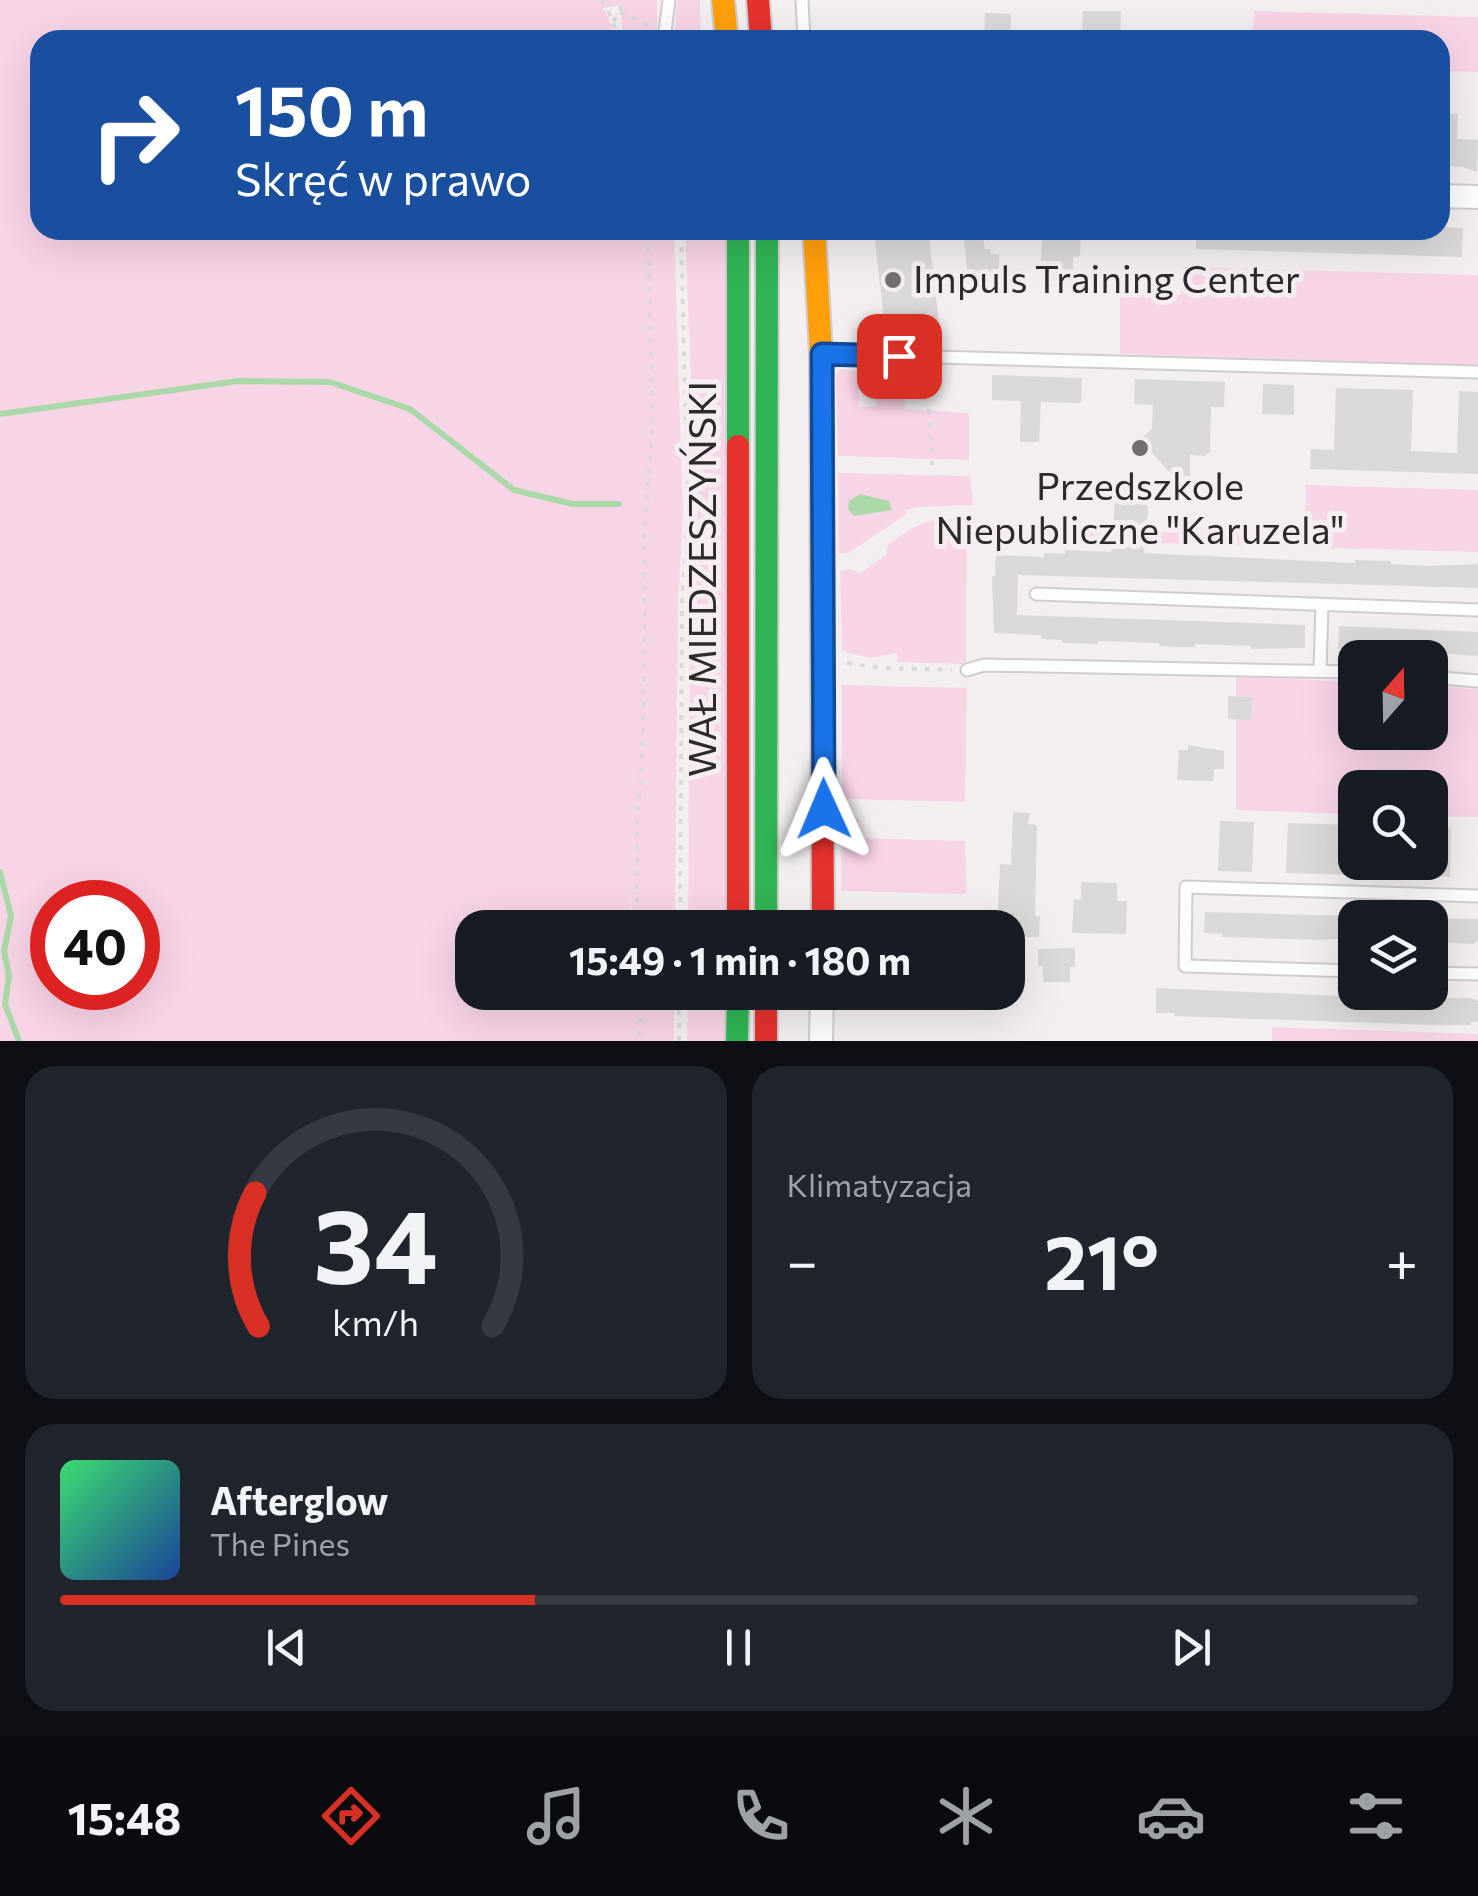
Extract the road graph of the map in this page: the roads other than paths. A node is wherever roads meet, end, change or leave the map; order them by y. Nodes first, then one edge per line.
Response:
1 (669, 0) edge
2 (723, 0) edge
3 (758, 0) edge
4 (802, 0) edge
5 (665, 30) edge
6 (726, 30) edge
7 (760, 30) edge
8 (804, 30) edge
9 (1450, 196) edge
10 (1478, 197) edge
11 (738, 240) edge
12 (766, 240) edge
13 (815, 240) edge
14 (822, 354) junction
15 (1478, 372) edge
16 (1036, 594) dead end
17 (1322, 606) junction
18 (1478, 610) edge
19 (966, 670) road end
20 (1320, 670) junction
21 (1338, 671) edge
22 (1448, 679) edge
23 (1478, 681) edge
24 (1478, 896) edge
25 (738, 910) edge
26 (766, 910) edge
27 (822, 910) edge
28 (1338, 970) edge
29 (1448, 973) edge
30 (1478, 974) edge
31 (738, 1010) edge
32 (766, 1010) edge
33 (822, 1010) edge
34 (738, 1041) edge
35 (766, 1041) edge
36 (821, 1041) edge

1 - 5 lane
2 - 6 main road
3 - 7 main road
4 - 8 lane
9 - 10 street
11 - 25 main road, WAŁ MIEDZESZYŃSKI
12 - 26 main road, WAŁ MIEDZESZYŃSKI
13 - 14 main road
14 - 15 lane
14 - 27 main road
16 - 17 lane
17 - 18 lane
17 - 20 lane
19 - 20 lane
20 - 21 lane
22 - 23 lane
24 - 28 lane
29 - 30 lane
31 - 34 main road
32 - 35 main road
33 - 36 street

